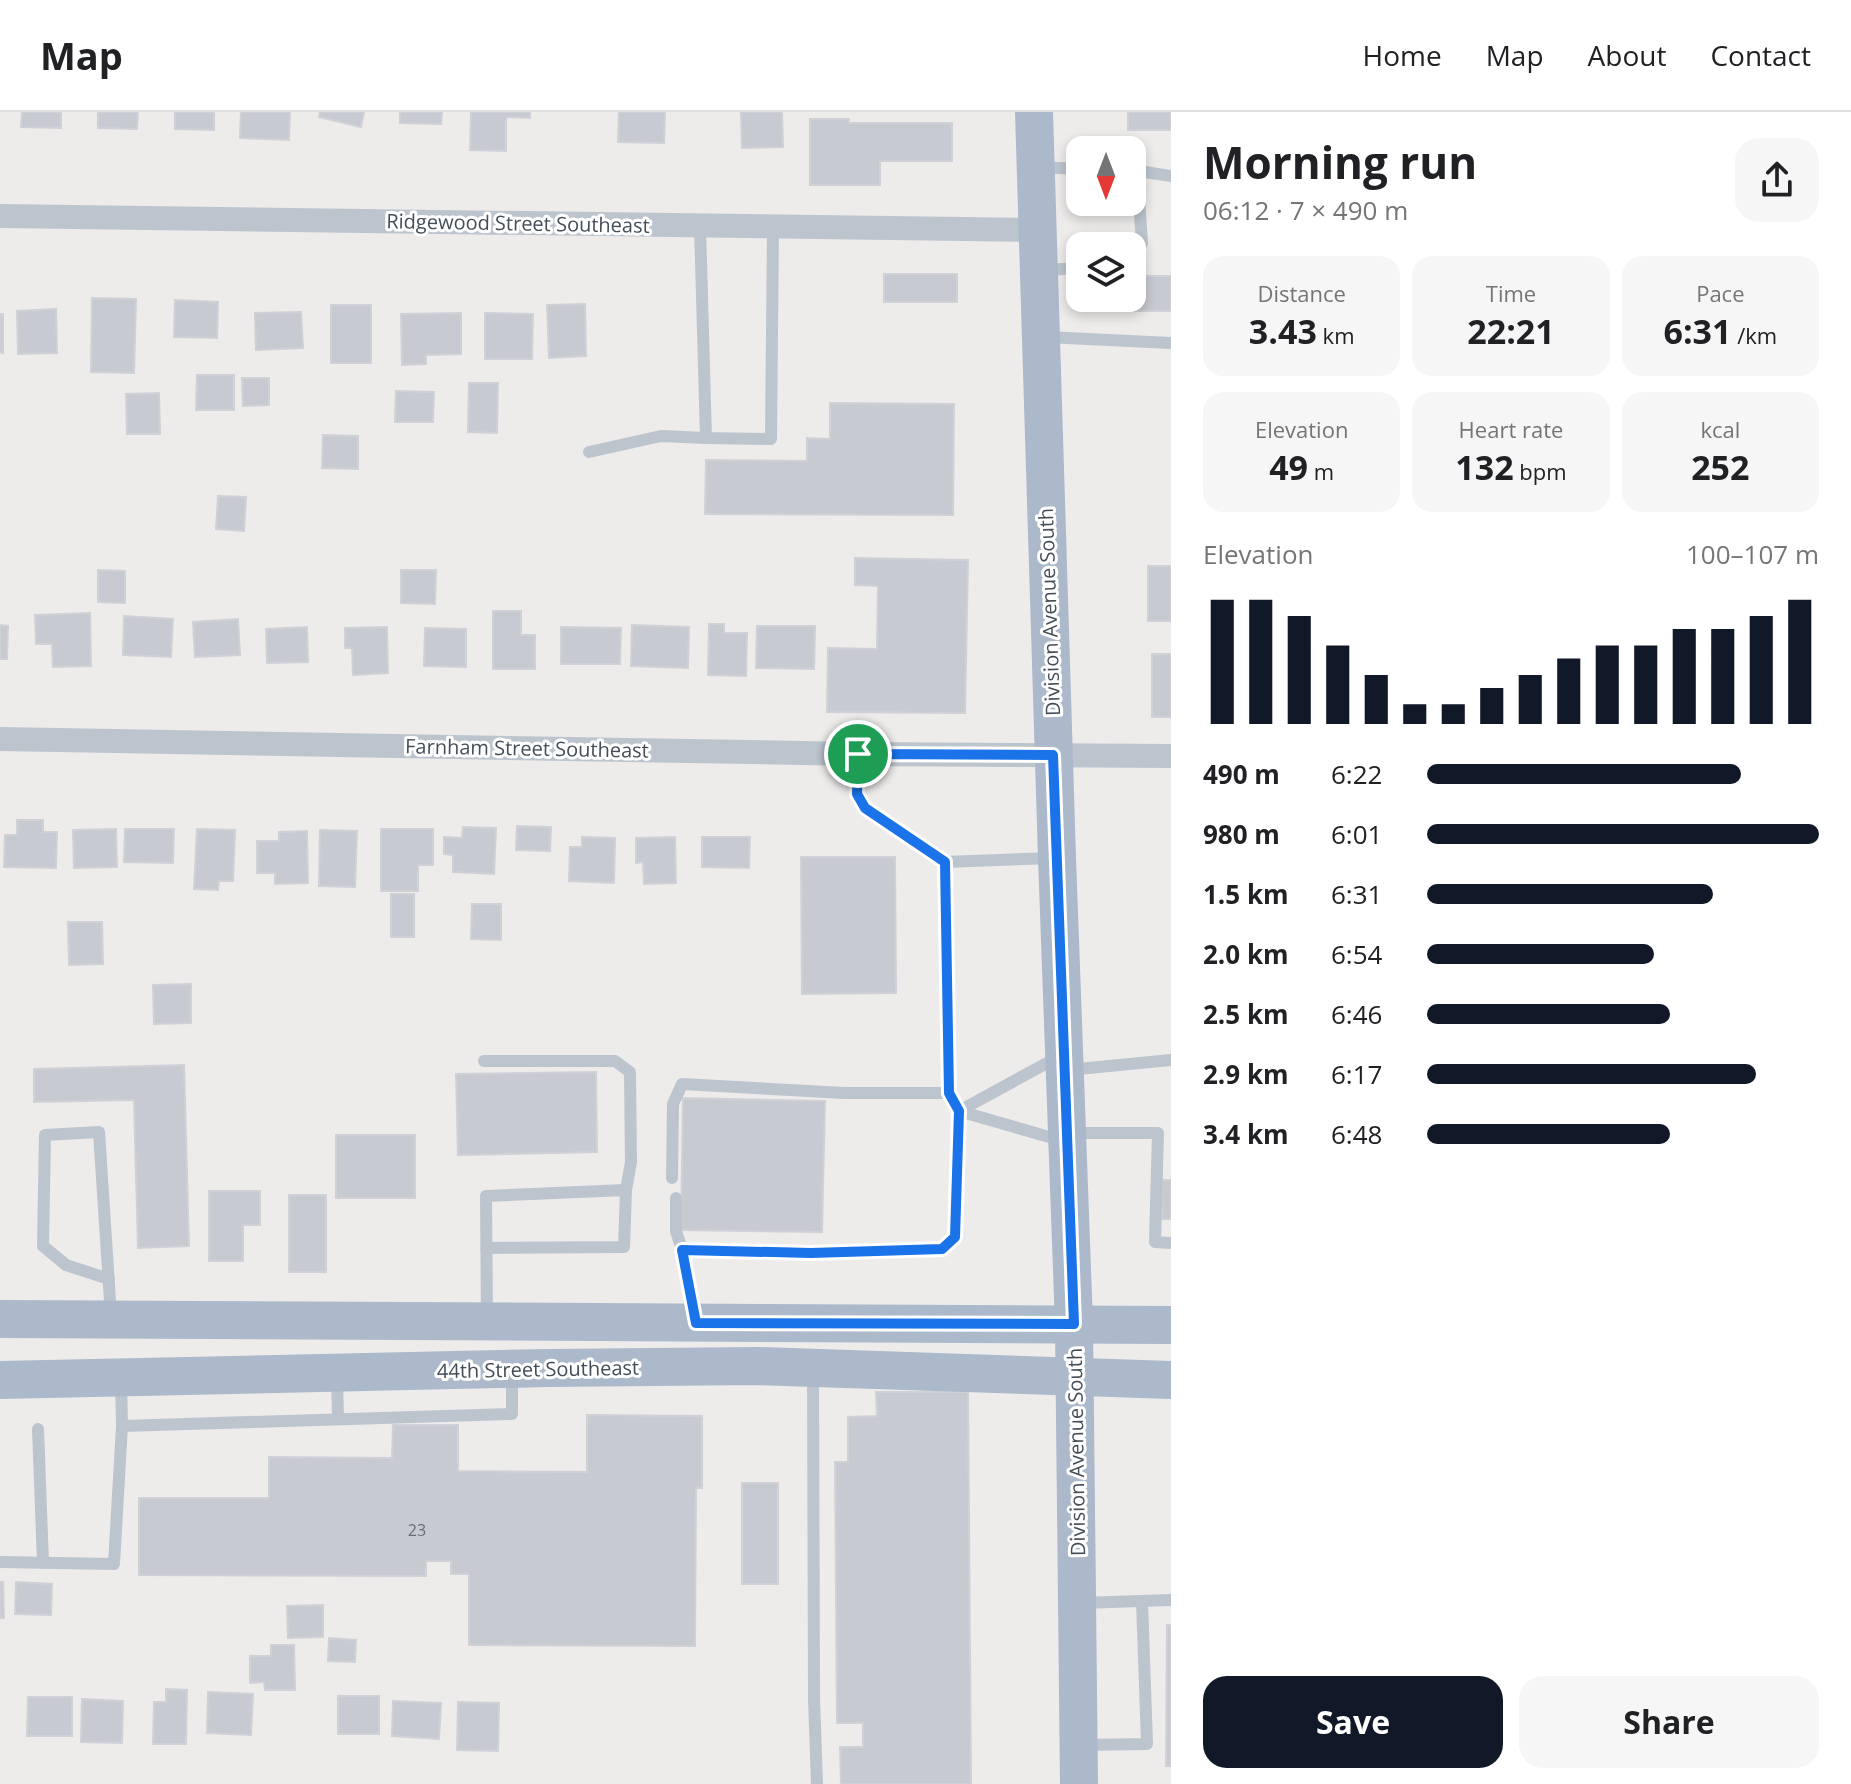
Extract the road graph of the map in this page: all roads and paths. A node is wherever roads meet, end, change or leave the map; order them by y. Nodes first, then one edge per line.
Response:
1 (1034, 112) edge
2 (1035, 167) junction
3 (1066, 168) edge
4 (1146, 172) edge
5 (1171, 176) edge
6 (0, 216) edge
7 (700, 226) junction
8 (773, 227) junction
9 (1036, 230) junction
10 (1066, 269) edge
11 (1038, 271) junction
12 (1040, 336) junction
13 (1171, 343) edge
14 (706, 438) junction
15 (589, 452) dead end
16 (0, 739) edge
17 (858, 754) junction
18 (1053, 755) junction
19 (1171, 756) edge
20 (1057, 858) junction
21 (945, 862) junction
22 (1171, 1060) edge
23 (484, 1061) dead end
24 (1064, 1062) junction
25 (949, 1093) junction
26 (959, 1111) junction
27 (1171, 1125) edge
28 (1158, 1133) junction
29 (1067, 1138) junction
30 (672, 1178) dead end
31 (626, 1190) junction
32 (676, 1198) dead end
33 (1171, 1243) edge
34 (486, 1248) junction
35 (682, 1250) junction
36 (109, 1279) junction
37 (0, 1319) edge
38 (112, 1319) junction
39 (487, 1322) junction
40 (696, 1323) junction
41 (1074, 1324) junction
42 (1171, 1325) edge
43 (813, 1368) junction
44 (512, 1369) junction
45 (337, 1373) junction
46 (121, 1378) junction
47 (1075, 1378) junction
48 (0, 1380) edge
49 (1171, 1380) edge
50 (338, 1419) junction
51 (122, 1426) junction
52 (38, 1429) dead end
53 (0, 1562) edge
54 (43, 1563) junction
55 (1171, 1600) edge
56 (1142, 1601) junction
57 (1078, 1603) junction
58 (1079, 1745) junction
59 (817, 1784) edge
60 (1079, 1784) edge

1 - 2 main road, Division Avenue South
2 - 3 lane
2 - 9 main road, Division Avenue South
4 - 5 lane
6 - 7 street, Ridgewood Street Southeast
7 - 8 street, Ridgewood Street Southeast
7 - 14 lane
8 - 9 street, Ridgewood Street Southeast
8 - 14 lane
9 - 11 main road, Division Avenue South
10 - 11 lane
11 - 12 main road, Division Avenue South
12 - 13 lane
12 - 18 main road, Division Avenue South
14 - 15 lane
16 - 17 street, Farnham Street Southeast
17 - 18 street, Farnham Street Southeast
17 - 21 lane
18 - 19 street, Farnham Street Southeast
18 - 20 main road, Division Avenue South
20 - 21 lane
20 - 24 main road, Division Avenue South
21 - 25 lane
22 - 24 lane
23 - 31 lane
24 - 26 lane
24 - 29 main road, Division Avenue South
25 - 26 lane
25 - 30 lane
26 - 29 lane
26 - 35 lane
27 - 28 lane
28 - 29 lane
28 - 33 lane
29 - 41 main road, Division Avenue South
31 - 34 lane
31 - 34 lane
32 - 35 lane
34 - 39 lane
35 - 40 lane
36 - 36 lane
36 - 38 lane
37 - 38 main road
38 - 39 main road
39 - 40 main road
40 - 41 main road
41 - 42 main road
41 - 47 main road, Division Avenue South
43 - 44 main road, 44th Street Southeast
43 - 47 main road, 44th Street Southeast
43 - 59 lane
44 - 45 main road, 44th Street Southeast
44 - 50 lane
45 - 46 main road, 44th Street Southeast
45 - 50 lane
46 - 48 main road, 44th Street Southeast
46 - 51 lane
47 - 49 main road, 44th Street Southeast
47 - 57 main road, Division Avenue South
50 - 51 lane
51 - 54 lane
52 - 54 lane
53 - 54 lane
55 - 56 lane
56 - 57 lane
56 - 58 lane
57 - 58 main road, Division Avenue South
58 - 60 main road, Division Avenue South

